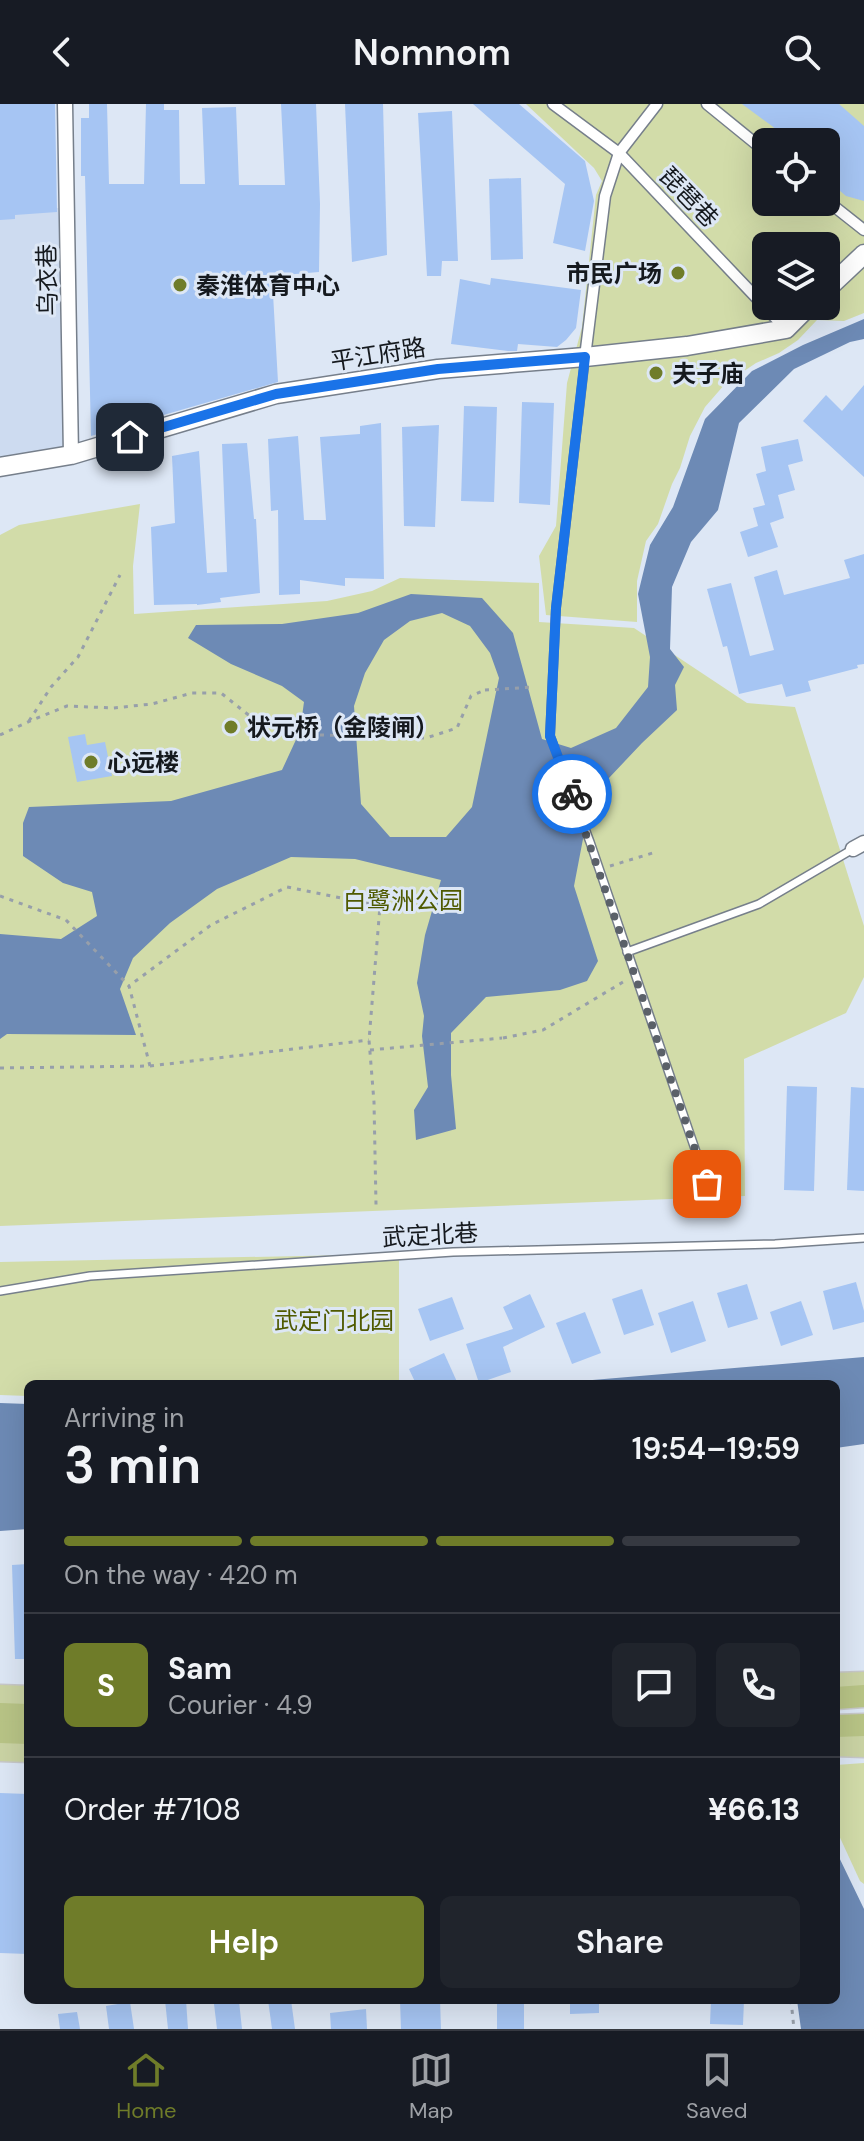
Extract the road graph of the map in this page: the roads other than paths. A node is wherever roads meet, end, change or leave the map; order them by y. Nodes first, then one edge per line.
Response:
1 (65, 104) edge
2 (553, 104) edge
3 (657, 104) edge
4 (707, 104) edge
5 (752, 141) edge
6 (619, 153) junction
7 (840, 211) edge
8 (864, 230) edge
9 (864, 254) edge
10 (840, 277) edge
11 (795, 320) edge
12 (786, 329) junction
13 (585, 357) junction
14 (71, 455) junction
15 (0, 467) edge
16 (858, 846) edge
17 (627, 952) junction
18 (707, 1184) dead end
19 (864, 1238) edge
20 (0, 1291) edge
21 (864, 1683) edge
22 (840, 1684) edge
23 (0, 1696) edge
24 (864, 1696) edge
25 (24, 1697) edge
26 (840, 1698) edge
27 (0, 1714) edge
28 (24, 1715) edge
29 (864, 1725) edge
30 (840, 1726) edge
31 (0, 1732) edge
32 (24, 1733) edge
33 (840, 1745) edge
34 (864, 1746) edge
35 (0, 1750) edge
36 (24, 1751) edge

1 - 14 street, 乌衣巷
2 - 6 street, 琵琶巷
3 - 6 street
4 - 5 street
6 - 12 street, 琵琶巷
6 - 13 street
7 - 8 street
9 - 10 street
11 - 12 street
12 - 13 street, 平江府路
13 - 14 street, 平江府路
13 - 17 lane
14 - 15 street, 平江府路
16 - 17 lane
17 - 18 lane
19 - 20 lane, 武定北巷
21 - 22 main road
23 - 25 main road
24 - 26 highway
27 - 28 highway
29 - 30 highway
31 - 32 highway
33 - 34 main road
35 - 36 main road

